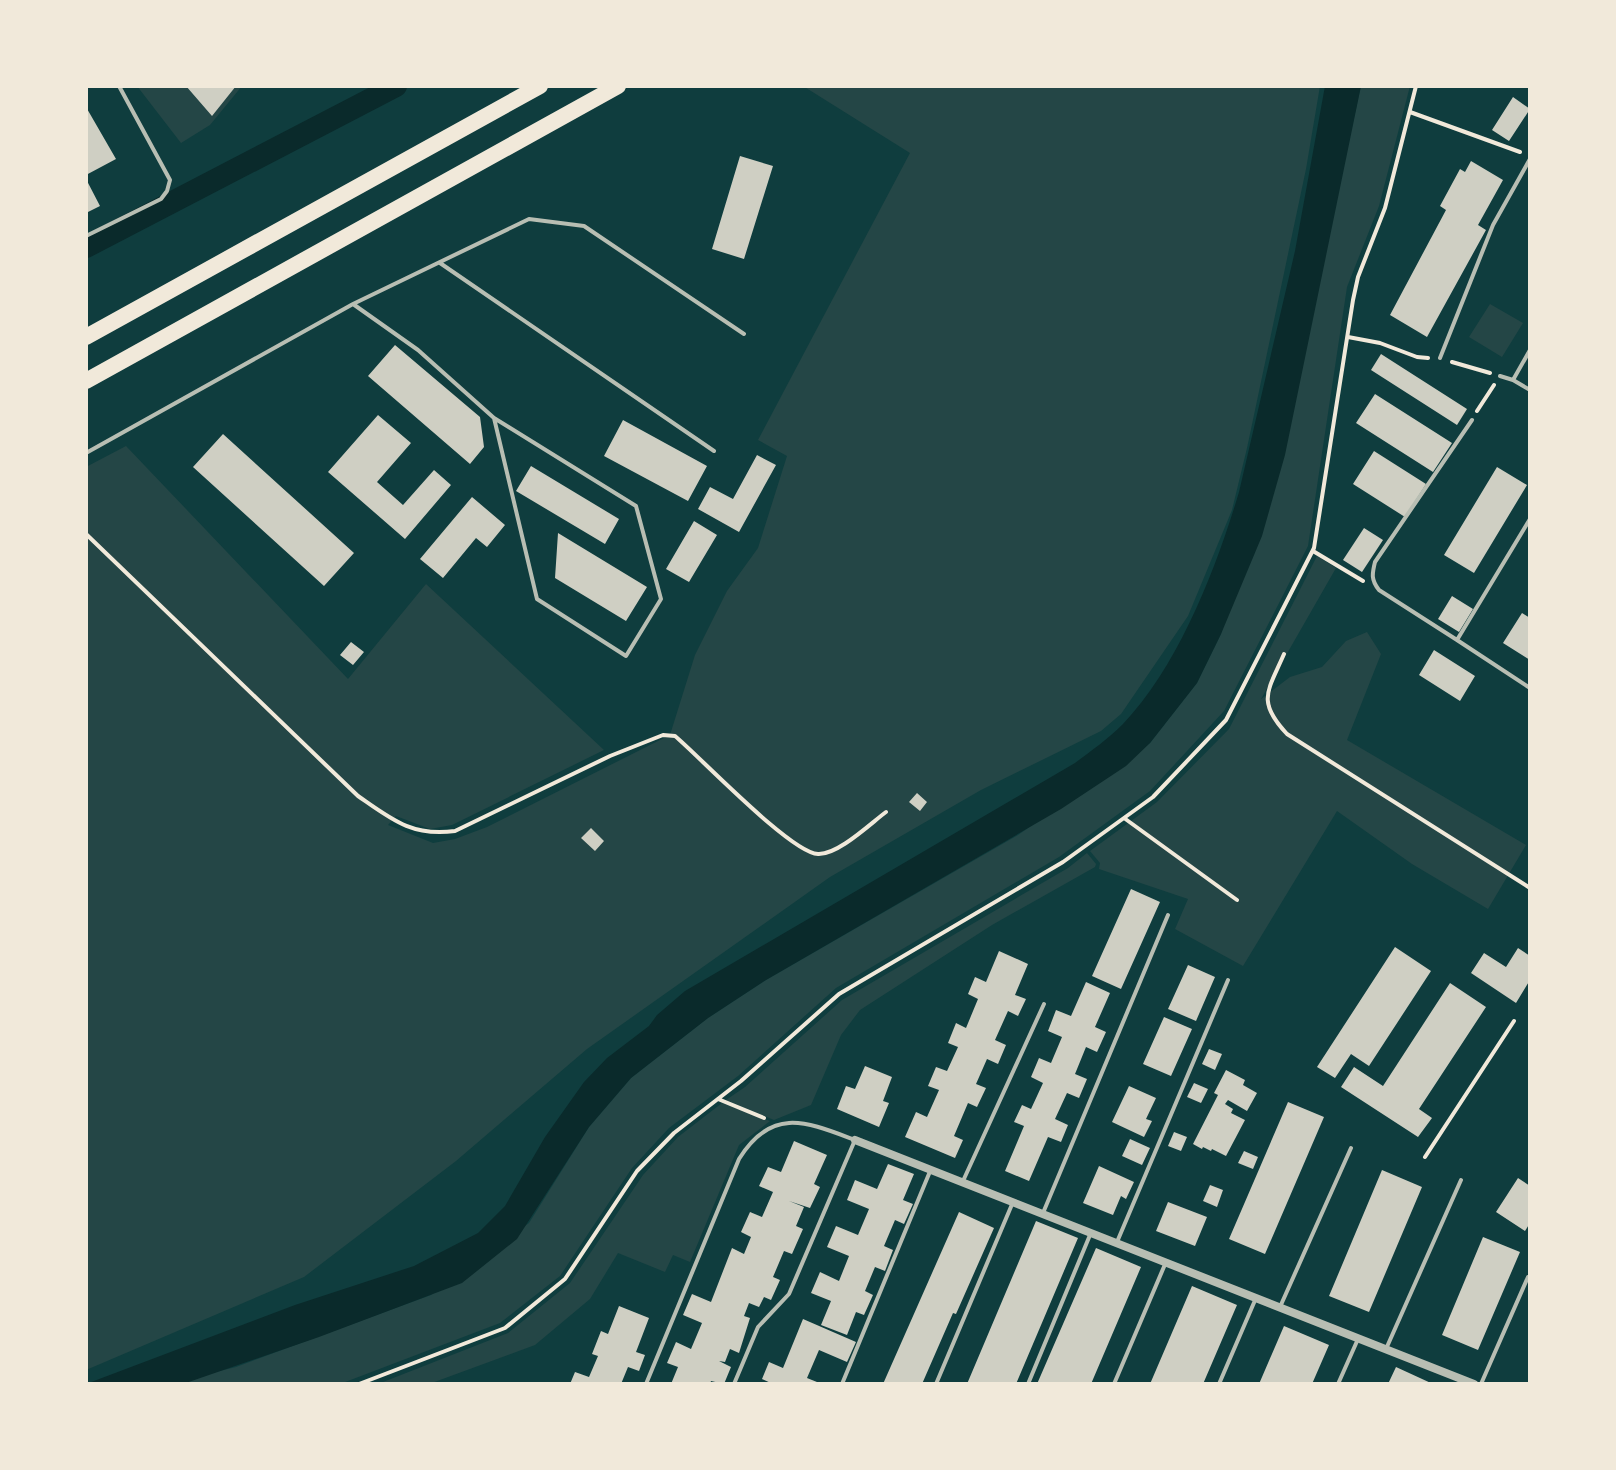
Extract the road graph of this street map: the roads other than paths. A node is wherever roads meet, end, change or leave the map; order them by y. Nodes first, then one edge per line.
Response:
1 (119, 86) edge
2 (540, 86) edge
3 (618, 86) edge
4 (1530, 157) edge
5 (86, 236) edge
6 (440, 263) junction
7 (353, 304) junction
8 (744, 334) dead end
9 (86, 337) edge
10 (1530, 350) edge
11 (1440, 358) road end
12 (1500, 376) road end
13 (1513, 380) junction
14 (86, 381) edge
15 (1530, 390) edge
16 (494, 418) junction
17 (1472, 420) road end
18 (714, 451) dead end
19 (86, 453) edge
20 (1530, 519) edge
21 (1457, 640) junction
22 (1530, 688) edge
23 (1168, 915) dead end
24 (1228, 980) dead end
25 (1044, 1004) dead end
26 (855, 1140) junction
27 (1351, 1148) dead end
28 (931, 1169) junction
29 (1461, 1180) dead end
30 (963, 1181) junction
31 (1013, 1201) junction
32 (1043, 1213) junction
33 (1091, 1232) junction
34 (1117, 1242) junction
35 (1166, 1262) junction
36 (1528, 1277) dead end
37 (1256, 1298) junction
38 (1280, 1307) junction
39 (1358, 1338) junction
40 (1386, 1349) junction
41 (1458, 1381) edge
42 (646, 1384) edge
43 (734, 1384) edge
44 (842, 1384) edge
45 (936, 1384) edge
46 (1028, 1384) edge
47 (1114, 1384) edge
48 (1219, 1384) edge
49 (1338, 1384) edge
50 (1474, 1384) edge
51 (1481, 1384) edge

1 - 5 lane
2 - 9 highway
3 - 14 highway
4 - 11 lane
6 - 7 lane
6 - 8 lane
6 - 18 lane
7 - 16 lane
7 - 19 lane
10 - 13 lane
12 - 13 lane
13 - 15 lane
16 - 16 lane
17 - 21 lane
20 - 21 lane
21 - 22 lane
23 - 32 lane
24 - 34 lane
25 - 30 lane
26 - 28 street
26 - 42 lane
26 - 43 lane
27 - 38 lane
28 - 30 street
28 - 44 lane
29 - 40 lane
30 - 31 street
31 - 32 street
31 - 45 lane
32 - 33 street
33 - 34 street
33 - 46 lane
34 - 35 street
35 - 37 street
35 - 47 lane
36 - 51 lane
37 - 38 street
37 - 48 lane
38 - 39 street
39 - 40 street
39 - 49 lane
40 - 41 street
41 - 50 street

